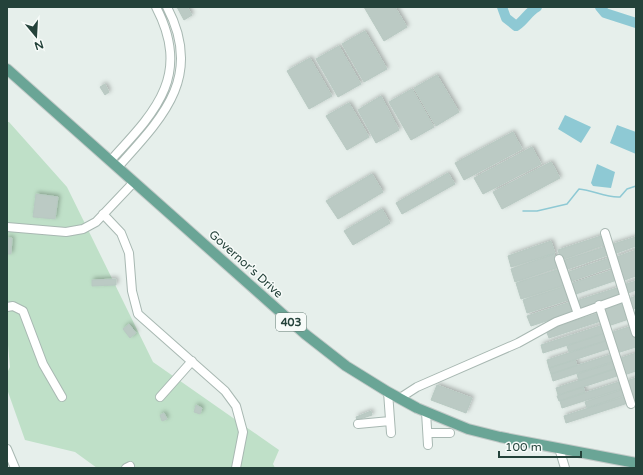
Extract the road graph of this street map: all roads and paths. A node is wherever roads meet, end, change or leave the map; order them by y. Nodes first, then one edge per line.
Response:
1 (156, 7) edge
2 (167, 7) edge
3 (7, 69) edge
4 (114, 164) junction
5 (134, 182) junction
6 (103, 214) junction
7 (7, 227) edge
8 (605, 233) dead end
9 (559, 259) dead end
10 (625, 297) junction
11 (599, 305) junction
12 (7, 307) edge
13 (578, 314) junction
14 (636, 333) edge
15 (192, 361) junction
16 (388, 392) junction
17 (62, 397) dead end
18 (160, 397) dead end
19 (400, 398) junction
20 (631, 404) dead end
21 (426, 412) junction
22 (390, 421) junction
23 (358, 424) dead end
24 (390, 433) dead end
25 (428, 433) junction
26 (450, 433) dead end
27 (428, 446) dead end
28 (559, 448) junction
29 (7, 449) edge
30 (636, 463) edge
31 (15, 468) edge
32 (236, 468) edge
33 (566, 468) edge

1 - 4 street
2 - 4 street
3 - 4 main road, Governor's Drive / 403
4 - 5 main road, Governor's Drive / 403
5 - 6 street
5 - 16 main road, Governor's Drive / 403
6 - 7 street
6 - 15 street
8 - 10 street
9 - 13 street
10 - 11 street
10 - 14 street
11 - 13 street
11 - 20 street
12 - 17 street
13 - 19 street
15 - 18 street
15 - 32 street
16 - 19 main road, Governor's Drive / 403
16 - 22 street
19 - 21 main road, Governor's Drive / 403
21 - 25 street
21 - 28 main road, Governor's Drive / 403
22 - 23 street
22 - 24 street
25 - 26 street
25 - 27 street
28 - 30 main road, Governor's Drive / 403
28 - 33 street
29 - 31 street

